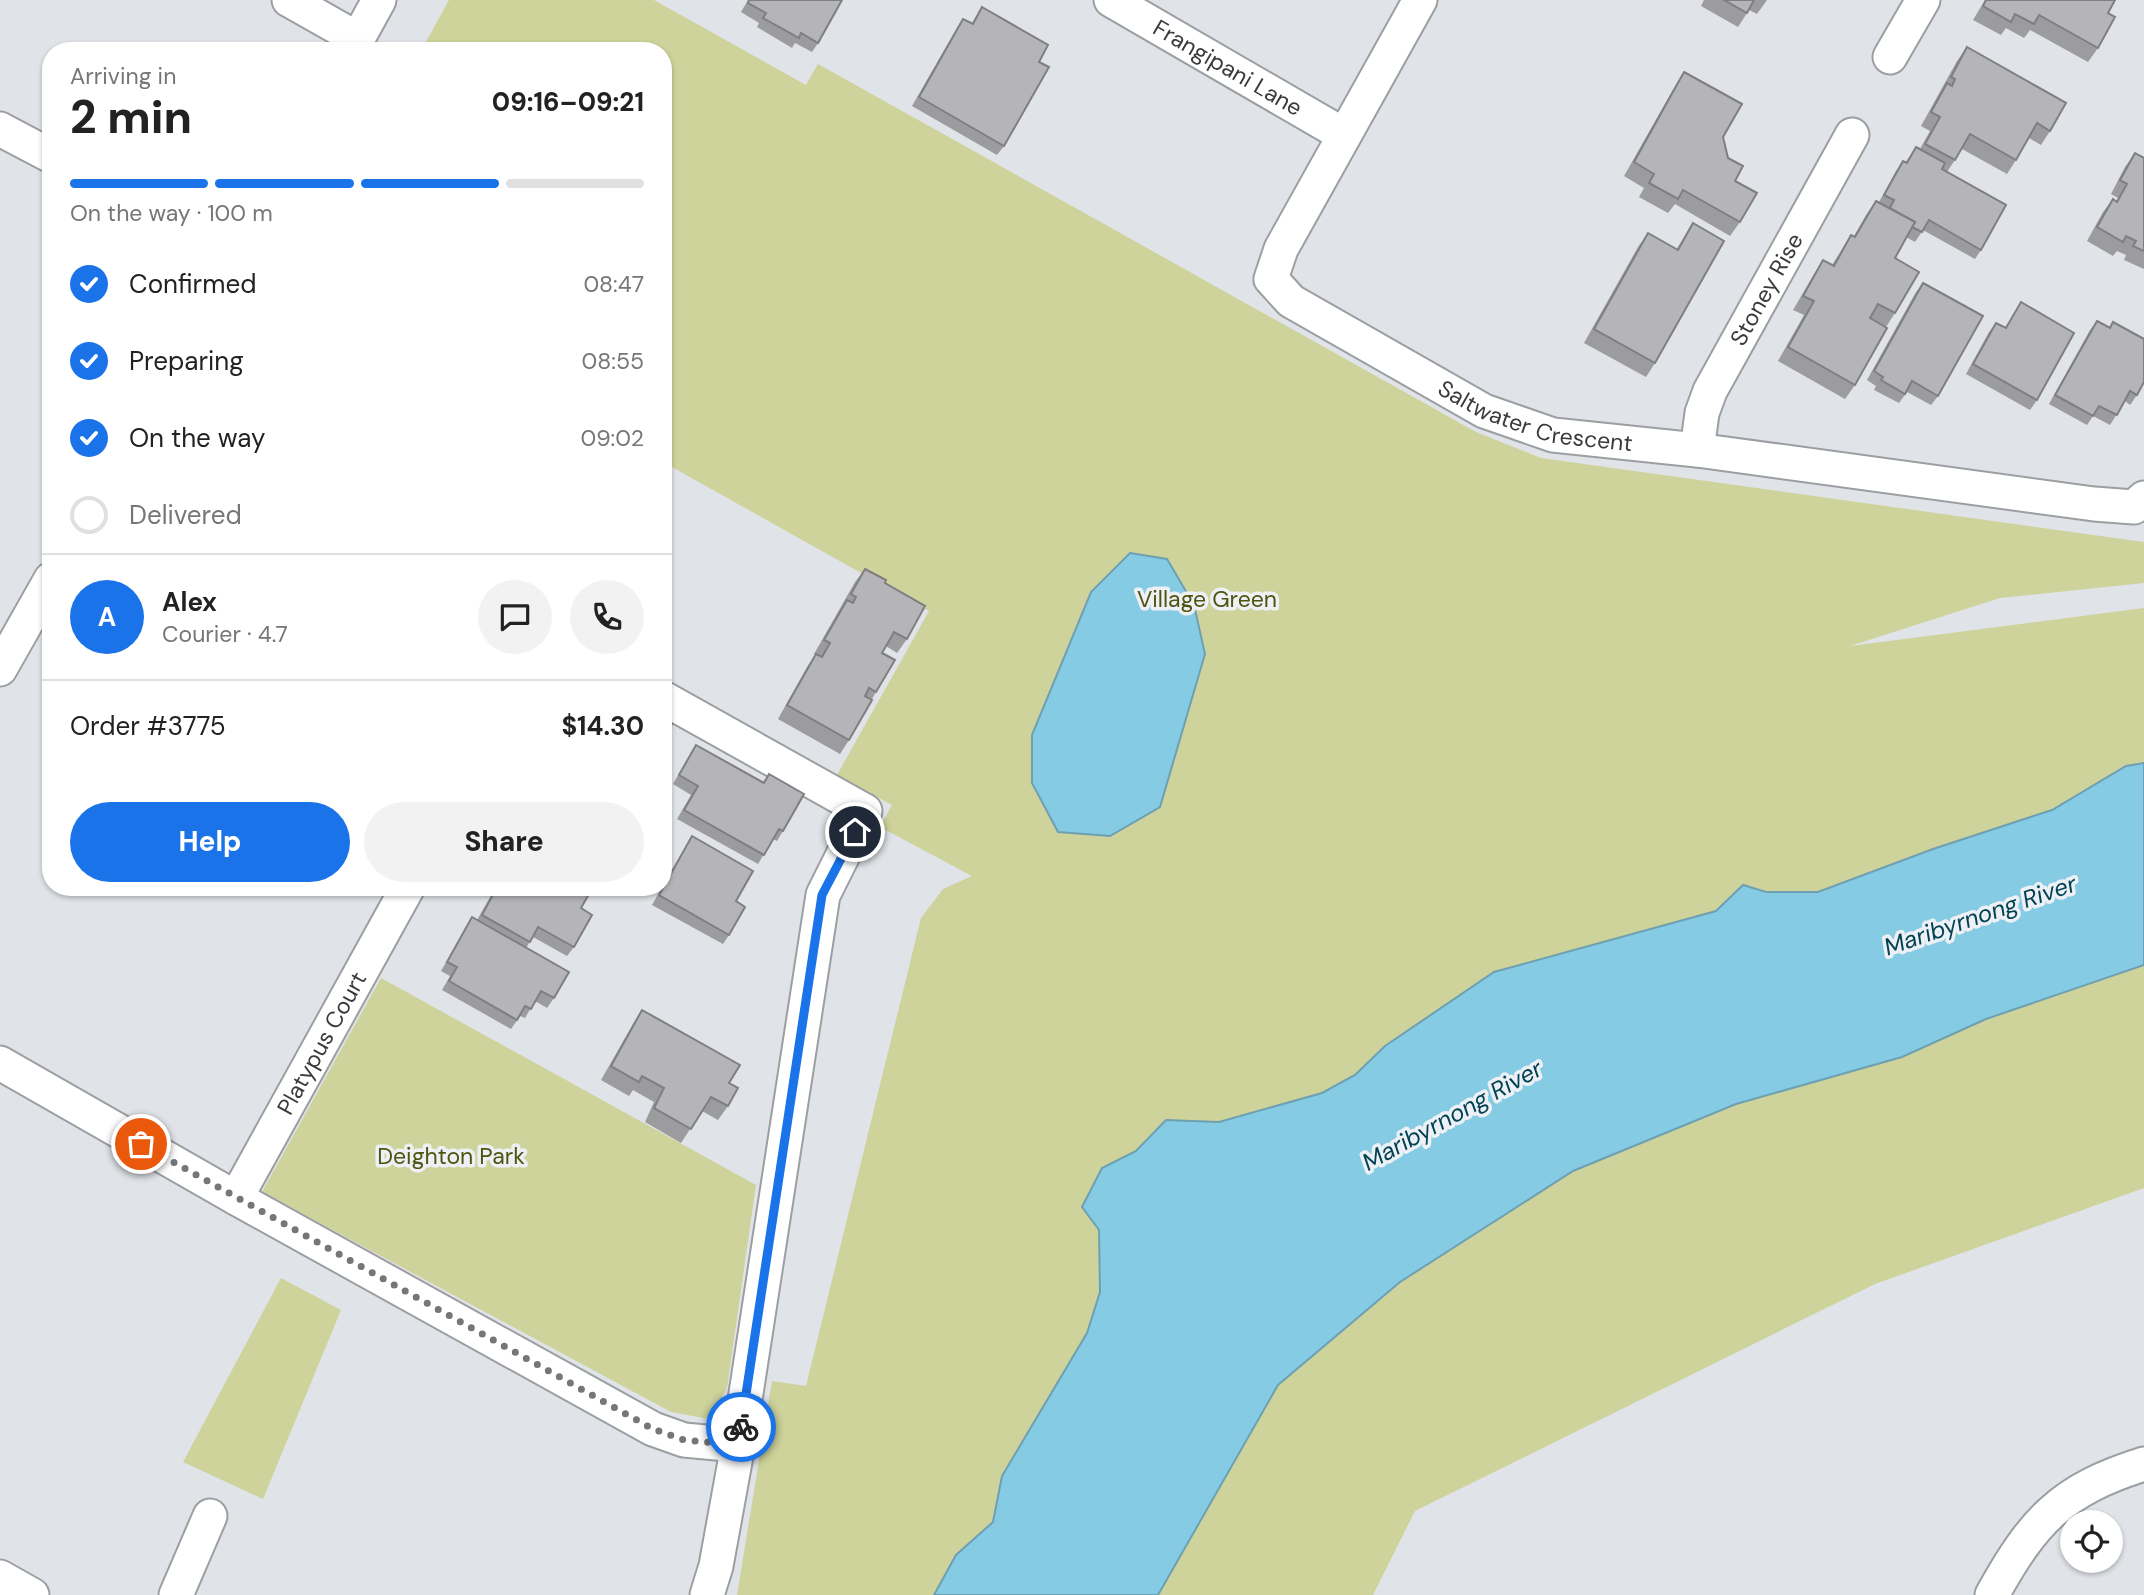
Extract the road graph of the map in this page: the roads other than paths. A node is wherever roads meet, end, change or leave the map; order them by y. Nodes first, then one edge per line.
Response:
1 (289, 0) edge
2 (379, 0) edge
3 (1111, 0) edge
4 (1420, 0) edge
5 (1921, 1) edge
6 (351, 42) edge
7 (357, 42) edge
8 (1890, 57) dead end
9 (0, 129) edge
10 (1344, 135) junction
11 (1852, 135) dead end
12 (42, 151) edge
13 (1698, 450) junction
14 (2144, 498) edge
15 (42, 595) edge
16 (0, 669) edge
17 (672, 703) edge
18 (403, 896) edge
19 (0, 1063) edge
20 (236, 1198) junction
21 (738, 1445) junction
22 (2144, 1464) edge
23 (210, 1516) dead end
24 (0, 1577) edge
25 (33, 1595) edge
26 (176, 1595) edge
27 (707, 1595) edge
28 (1992, 1595) edge

1 - 6 street
2 - 7 street
3 - 10 street, Frangipani Lane
4 - 10 street, Saltwater Crescent
5 - 8 street
9 - 12 street
10 - 13 street, Saltwater Crescent
11 - 13 street, Stoney Rise
13 - 14 street, Saltwater Crescent
15 - 16 street
17 - 21 street
18 - 20 street, Platypus Court
19 - 20 street
20 - 21 street
21 - 27 street
22 - 28 street
23 - 26 street
24 - 25 street

